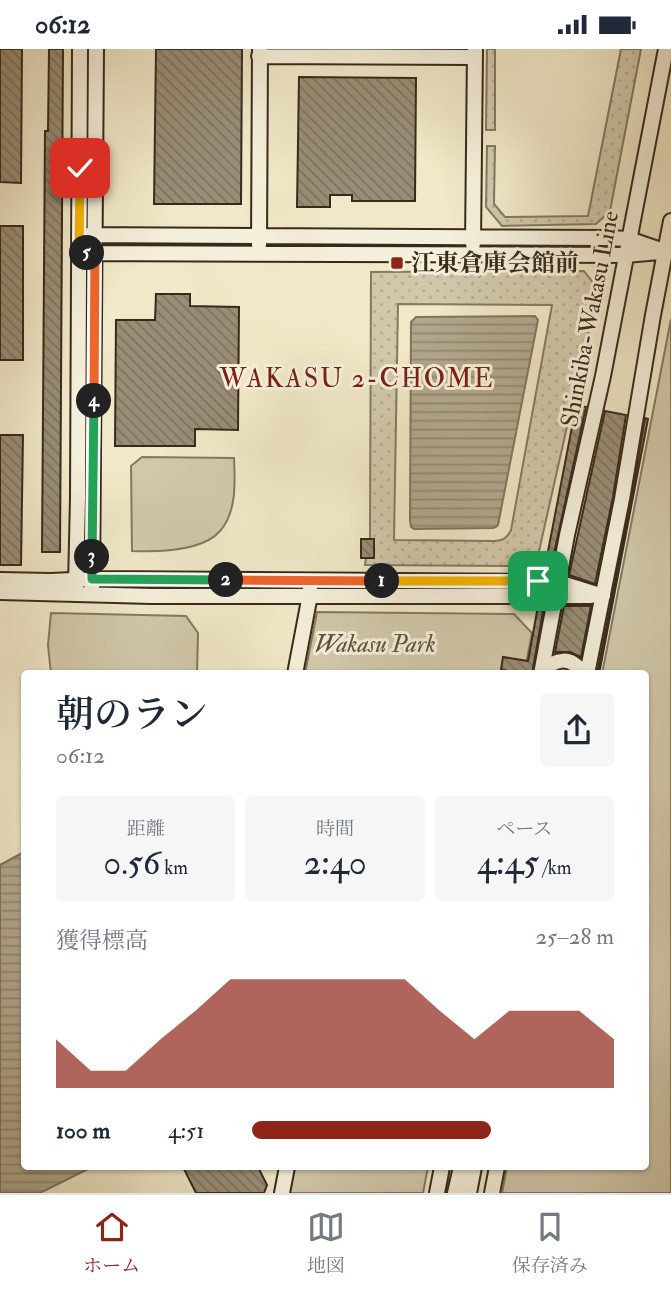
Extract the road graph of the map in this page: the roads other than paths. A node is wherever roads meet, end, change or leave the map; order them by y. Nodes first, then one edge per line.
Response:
1 (80, 49) edge
2 (96, 49) edge
3 (666, 49) edge
4 (260, 52) edge
5 (475, 53) edge
6 (671, 221) edge
7 (79, 235) junction
8 (95, 235) junction
9 (259, 236) junction
10 (473, 237) junction
11 (629, 239) junction
12 (664, 251) junction
13 (79, 253) junction
14 (95, 253) junction
15 (259, 254) junction
16 (473, 255) junction
17 (626, 255) junction
18 (92, 579) junction
19 (0, 580) edge
20 (310, 580) junction
21 (558, 582) junction
22 (76, 586) junction
23 (0, 591) edge
24 (92, 595) junction
25 (310, 596) junction
26 (603, 596) junction
27 (555, 597) junction
28 (296, 670) edge
29 (542, 670) edge
30 (544, 670) edge
31 (581, 670) edge
32 (586, 670) edge
33 (286, 1170) edge
34 (441, 1170) edge
35 (460, 1170) edge
36 (473, 1170) edge
37 (496, 1170) edge
38 (282, 1193) edge
39 (437, 1193) edge
40 (455, 1193) edge
41 (469, 1193) edge
42 (492, 1193) edge

1 - 7 street
2 - 8 street
3 - 11 street, Shinkiba-Wakasu Line
4 - 5 street
4 - 9 street
5 - 10 street
6 - 12 street
7 - 8 street
7 - 13 street
8 - 9 street
8 - 14 street
9 - 10 street
9 - 15 street
10 - 11 street
10 - 16 street
11 - 12 street
11 - 17 street, Shinkiba-Wakasu Line
12 - 17 street
12 - 26 street
13 - 14 street
13 - 22 street
14 - 15 street
14 - 18 street
15 - 16 street
16 - 17 street
17 - 21 street, Shinkiba-Wakasu Line
18 - 20 street
18 - 22 street
18 - 24 street
19 - 22 street
20 - 21 street
20 - 25 street
21 - 26 street
21 - 27 street, Shinkiba-Wakasu Line
22 - 23 street
22 - 24 street
24 - 25 street
25 - 27 street
25 - 28 street
26 - 27 street
26 - 32 street
27 - 29 street, Shinkiba-Wakasu Line
30 - 31 street
33 - 38 street
34 - 39 street
35 - 40 street
36 - 41 street
37 - 42 street

